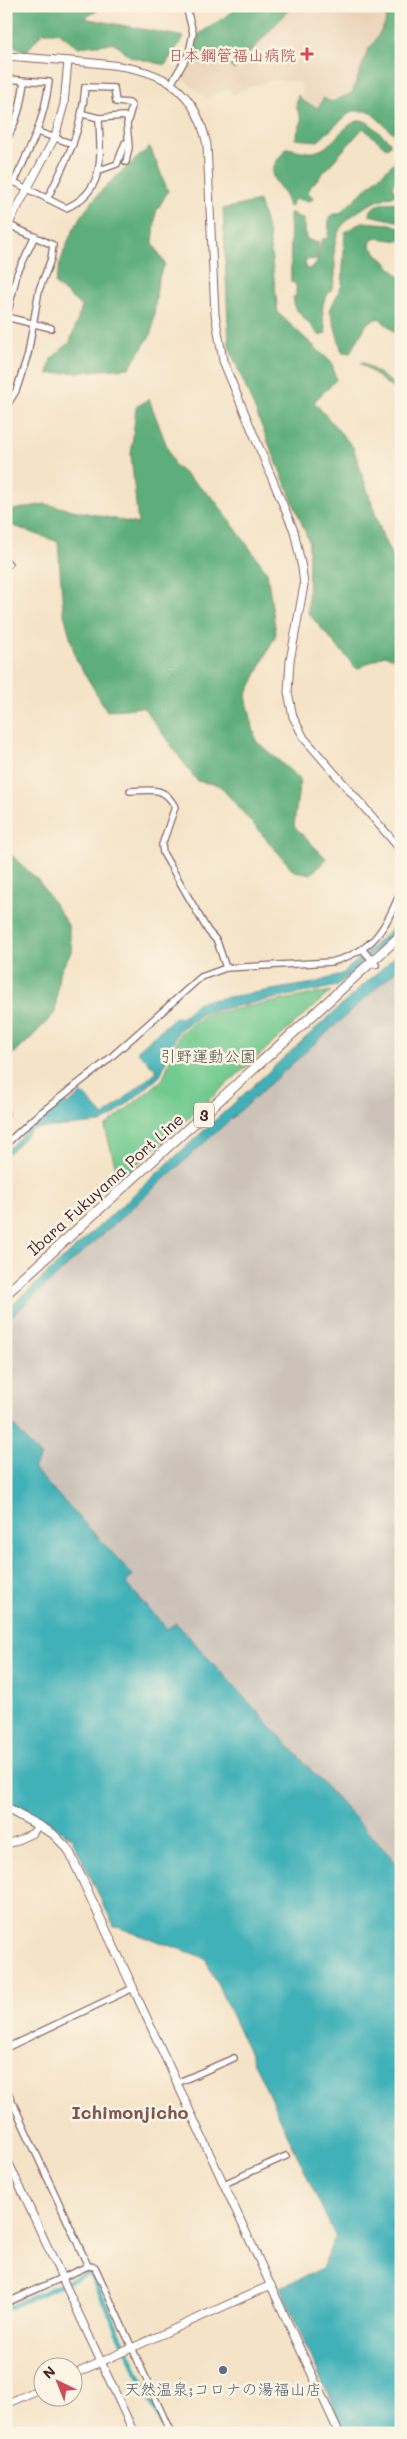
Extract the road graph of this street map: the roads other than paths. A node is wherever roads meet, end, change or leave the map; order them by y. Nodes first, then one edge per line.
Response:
1 (186, 6) edge
2 (6, 56) edge
3 (68, 61) junction
4 (6, 78) edge
5 (24, 81) junction
6 (171, 84) junction
7 (83, 114) junction
8 (99, 118) junction
9 (128, 122) junction
10 (38, 132) junction
11 (55, 137) junction
12 (6, 140) edge
13 (73, 144) junction
14 (126, 162) dead end
15 (100, 170) junction
16 (6, 178) edge
17 (14, 182) junction
18 (28, 189) junction
19 (47, 199) junction
20 (8, 227) edge
21 (35, 236) junction
22 (6, 318) edge
23 (34, 323) junction
24 (50, 328) dead end
25 (6, 406) edge
26 (6, 561) edge
27 (6, 567) edge
28 (130, 791) dead end
29 (401, 850) edge
30 (401, 891) edge
31 (401, 935) edge
32 (401, 943) edge
33 (364, 951) junction
34 (373, 961) junction
35 (226, 968) junction
36 (6, 1144) edge
37 (6, 1294) edge
38 (6, 1301) edge
39 (6, 1808) edge
40 (38, 1825) junction
41 (6, 1845) edge
42 (133, 1988) junction
43 (6, 2048) edge
44 (234, 2058) dead end
45 (177, 2083) junction
46 (6, 2088) edge
47 (6, 2156) edge
48 (286, 2156) dead end
49 (224, 2184) junction
50 (88, 2266) junction
51 (63, 2282) junction
52 (271, 2285) junction
53 (6, 2303) edge
54 (131, 2348) junction
55 (101, 2362) junction
56 (82, 2370) edge
57 (32, 2392) edge
58 (6, 2404) edge
59 (134, 2433) edge
60 (171, 2433) edge
61 (339, 2433) edge

1 - 6 street
2 - 3 street
3 - 6 street
3 - 11 street
4 - 5 street
5 - 10 street
5 - 12 street
6 - 29 street
7 - 8 street
7 - 9 street
7 - 13 street
8 - 9 street
8 - 15 street
9 - 14 street
9 - 15 street
10 - 11 street
10 - 17 street
11 - 13 street
11 - 18 street
13 - 19 street
15 - 19 street
16 - 17 street
17 - 18 street
18 - 19 street
18 - 20 street
20 - 21 street
21 - 22 street
21 - 23 street
22 - 23 street
23 - 24 street
23 - 25 street
26 - 27 street
28 - 35 street
30 - 33 street
31 - 34 main road, Ibara Fukuyama Port Line / 3
32 - 34 main road, Ibara Fukuyama Port Line / 3
33 - 34 street
33 - 35 street
34 - 37 main road, Ibara Fukuyama Port Line / 3
34 - 38 main road, Ibara Fukuyama Port Line / 3
35 - 36 street
39 - 40 main road
40 - 41 street
40 - 42 main road
42 - 43 street
42 - 45 street
44 - 45 street
45 - 49 street
46 - 50 street
47 - 51 street
48 - 49 street
49 - 52 street
50 - 51 street
50 - 54 street
51 - 53 street
51 - 55 street
52 - 54 street
52 - 61 street
54 - 55 street
54 - 60 street
55 - 56 street
55 - 59 street
57 - 58 street

